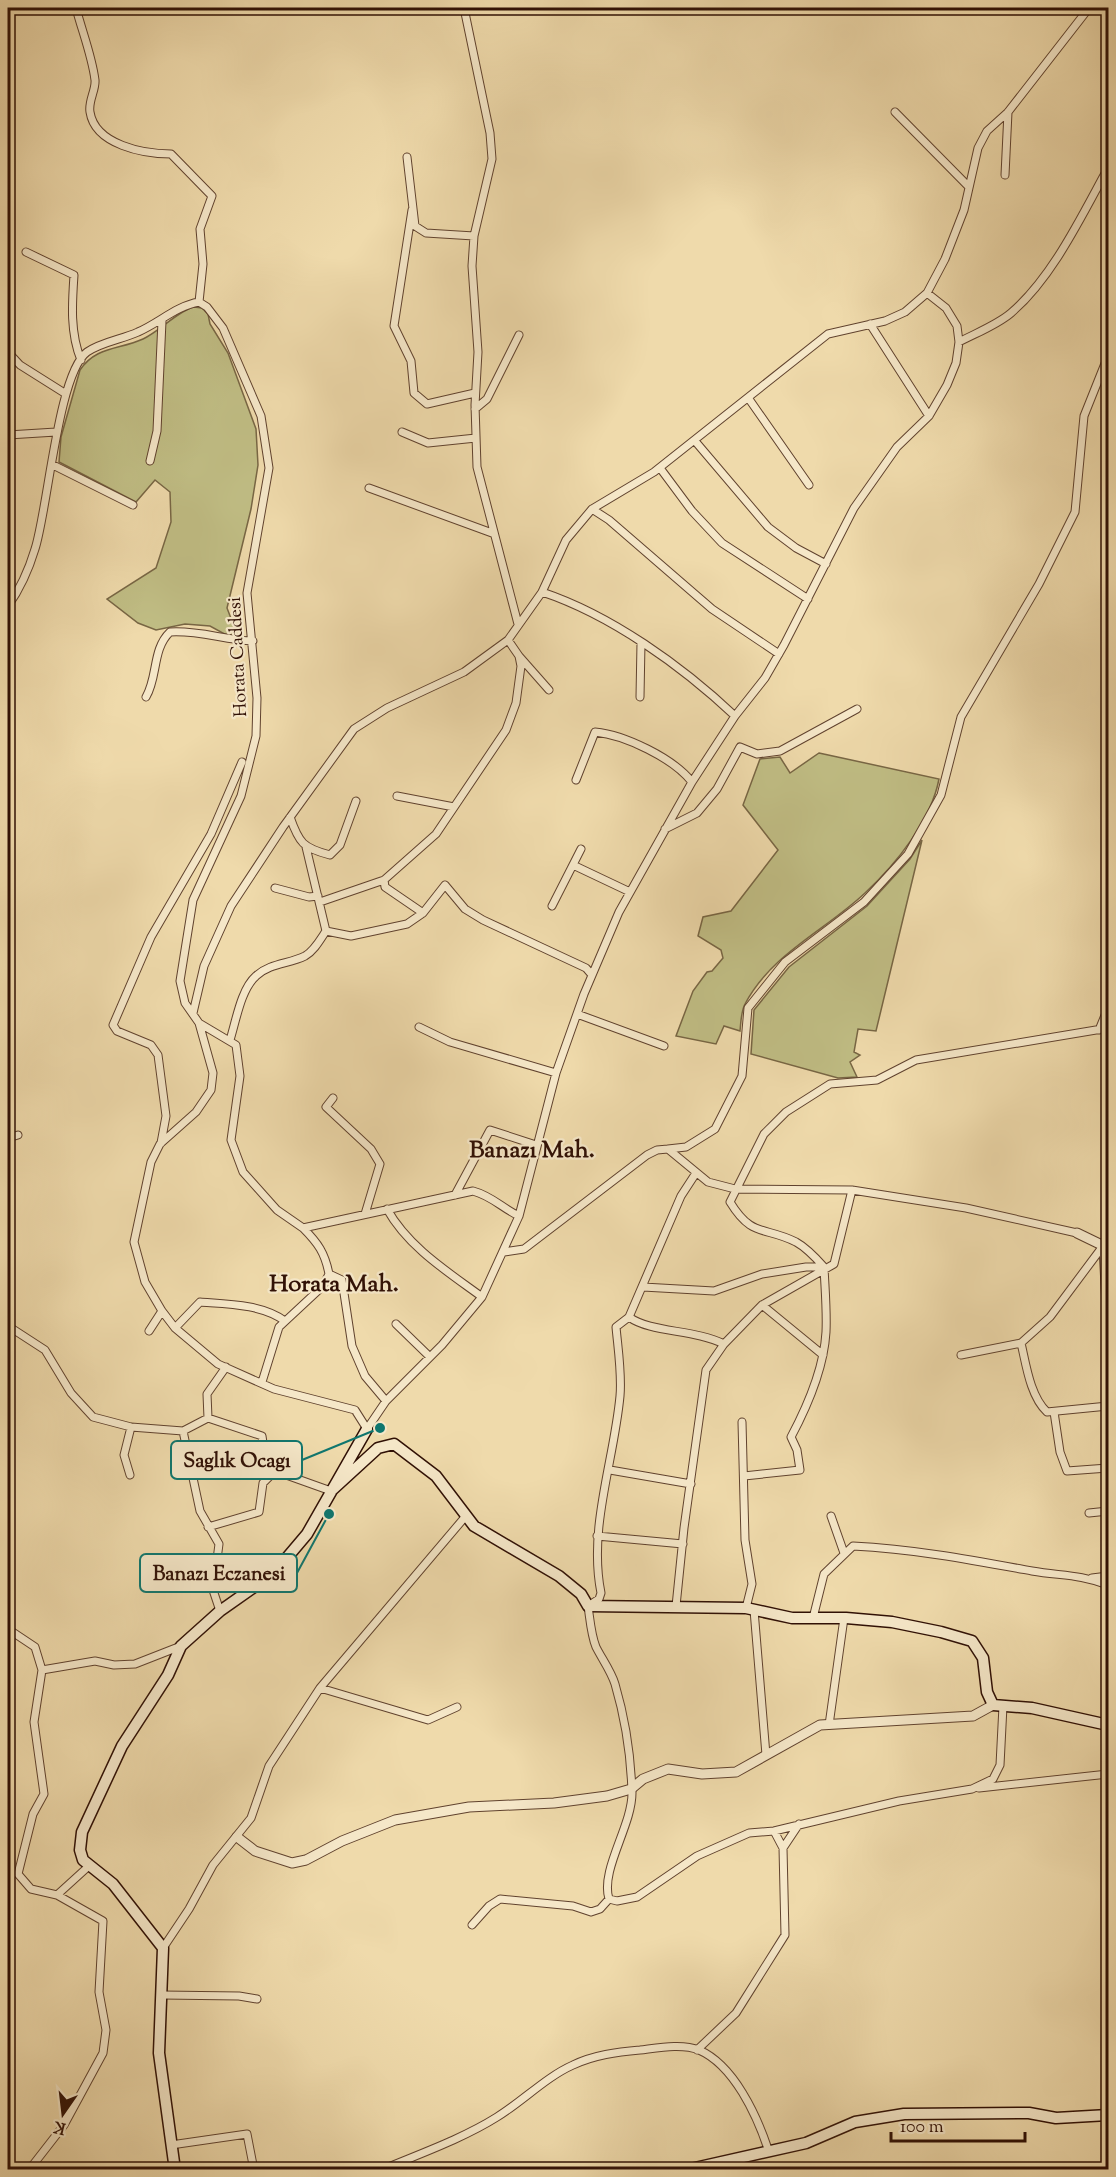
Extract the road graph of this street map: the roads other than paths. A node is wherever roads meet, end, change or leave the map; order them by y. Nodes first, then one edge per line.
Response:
1 (76, 8) edge
2 (464, 8) edge
3 (1089, 8) edge
4 (895, 112) dead end
5 (1008, 112) junction
6 (407, 157) dead end
7 (1108, 168) edge
8 (1005, 175) dead end
9 (969, 187) junction
10 (412, 210) junction
11 (474, 236) junction
12 (26, 252) dead end
13 (927, 293) junction
14 (199, 302) junction
15 (162, 321) junction
16 (870, 324) junction
17 (519, 335) dead end
18 (959, 342) junction
19 (8, 352) edge
20 (1108, 356) edge
21 (81, 360) junction
22 (475, 393) junction
23 (66, 394) junction
24 (749, 399) junction
25 (475, 410) junction
26 (929, 416) junction
27 (56, 432) junction
28 (402, 432) dead end
29 (8, 435) edge
30 (476, 438) junction
31 (695, 441) junction
32 (150, 461) dead end
33 (53, 465) junction
34 (660, 468) junction
35 (810, 485) dead end
36 (369, 488) dead end
37 (133, 505) dead end
38 (592, 509) junction
39 (492, 533) junction
40 (826, 564) junction
41 (542, 592) junction
42 (808, 599) junction
43 (8, 606) edge
44 (518, 624) junction
45 (508, 640) junction
46 (253, 641) junction
47 (641, 643) junction
48 (779, 654) junction
49 (519, 656) junction
50 (549, 690) dead end
51 (146, 697) dead end
52 (640, 697) dead end
53 (857, 709) dead end
54 (735, 716) junction
55 (242, 762) dead end
56 (576, 780) dead end
57 (692, 782) junction
58 (398, 796) dead end
59 (356, 801) dead end
60 (454, 807) junction
61 (290, 817) junction
62 (665, 830) junction
63 (306, 847) junction
64 (581, 849) dead end
65 (573, 865) junction
66 (384, 880) junction
67 (275, 888) dead end
68 (630, 892) junction
69 (319, 899) junction
70 (552, 906) dead end
71 (423, 913) junction
72 (326, 931) junction
73 (592, 975) junction
74 (1108, 1008) edge
75 (193, 1013) junction
76 (577, 1014) junction
77 (199, 1023) junction
78 (419, 1027) dead end
79 (1108, 1028) edge
80 (1099, 1030) junction
81 (230, 1040) junction
82 (664, 1046) dead end
83 (556, 1073) junction
84 (333, 1098) dead end
85 (18, 1136) dead end
86 (8, 1138) edge
87 (160, 1144) junction
88 (536, 1145) junction
89 (668, 1149) junction
90 (696, 1173) junction
91 (735, 1189) junction
92 (852, 1191) junction
93 (455, 1195) junction
94 (387, 1209) junction
95 (364, 1214) junction
96 (519, 1216) junction
97 (303, 1228) junction
98 (1077, 1233) joint
99 (1106, 1247) edge
100 (504, 1252) junction
101 (824, 1267) junction
102 (329, 1274) junction
103 (643, 1287) junction
104 (482, 1297) junction
105 (762, 1305) junction
106 (162, 1311) junction
107 (629, 1317) junction
108 (285, 1321) junction
109 (396, 1324) dead end
110 (8, 1326) edge
111 (175, 1328) junction
112 (149, 1330) dead end
113 (1021, 1342) junction
114 (724, 1344) junction
115 (1108, 1346) edge
116 (823, 1355) junction
117 (961, 1355) dead end
118 (430, 1357) junction
119 (226, 1367) junction
120 (262, 1382) junction
121 (386, 1401) junction
122 (1108, 1406) edge
123 (355, 1410) junction
124 (1054, 1412) junction
125 (374, 1416) junction
126 (208, 1418) junction
127 (742, 1422) dead end
128 (131, 1427) junction
129 (367, 1429) junction
130 (183, 1431) junction
131 (1108, 1468) edge
132 (610, 1470) junction
133 (275, 1471) junction
134 (130, 1475) dead end
135 (744, 1476) junction
136 (691, 1484) junction
137 (331, 1491) junction
138 (1108, 1511) edge
139 (1089, 1513) dead end
140 (831, 1516) dead end
141 (465, 1517) junction
142 (208, 1527) junction
143 (597, 1536) junction
144 (683, 1544) junction
145 (844, 1553) junction
146 (1108, 1576) edge
147 (1089, 1578) junction
148 (1108, 1585) edge
149 (588, 1606) junction
150 (676, 1606) junction
151 (750, 1609) junction
152 (220, 1611) junction
153 (813, 1618) junction
154 (844, 1618) junction
155 (8, 1629) edge
156 (182, 1646) junction
157 (42, 1670) junction
158 (320, 1688) junction
159 (998, 1705) junction
160 (457, 1707) dead end
161 (829, 1725) junction
162 (1108, 1725) edge
163 (766, 1755) junction
164 (1108, 1774) edge
165 (973, 1788) junction
166 (631, 1789) junction
167 (800, 1824) junction
168 (774, 1831) junction
169 (237, 1837) junction
170 (783, 1848) junction
171 (90, 1864) junction
172 (57, 1895) junction
173 (609, 1899) junction
174 (472, 1925) dead end
175 (163, 1948) junction
176 (162, 1995) junction
177 (257, 1999) dead end
178 (698, 2050) junction
179 (1108, 2115) edge
180 (171, 2145) junction
181 (768, 2150) junction
182 (28, 2169) edge
183 (175, 2169) edge
184 (254, 2169) edge
185 (381, 2169) edge
186 (686, 2169) edge

1 - 14 street
2 - 11 street
3 - 5 street
4 - 9 street
5 - 8 street
5 - 9 street
6 - 10 street
7 - 18 street
9 - 13 street
10 - 11 street
10 - 22 street
11 - 22 street
12 - 21 street
13 - 16 street
13 - 18 street
14 - 15 street
14 - 46 street, Horata Caddesi
15 - 21 street
15 - 32 street
16 - 24 street
16 - 26 street
17 - 25 street
18 - 26 street
19 - 23 street
20 - 89 street
21 - 23 street
22 - 25 street
23 - 27 street
24 - 31 street
24 - 35 street
25 - 30 street
26 - 40 street
27 - 29 street
27 - 33 street
28 - 30 street
30 - 39 street
31 - 34 street
31 - 40 street
33 - 37 street
33 - 43 street
34 - 38 street
34 - 42 street
36 - 39 street
38 - 41 street
38 - 48 street
39 - 44 street
40 - 42 street
41 - 44 street
41 - 47 street
42 - 48 street
44 - 45 street
45 - 49 street
45 - 61 street
46 - 51 street
46 - 75 street, Horata Caddesi
47 - 52 street
47 - 54 street
48 - 54 street
49 - 50 street
49 - 60 street
53 - 62 street
54 - 57 street
55 - 87 street
56 - 57 street
57 - 62 street
58 - 60 street
59 - 63 street
60 - 66 street
61 - 63 street
61 - 75 street
62 - 68 street
63 - 69 street
64 - 65 street
65 - 68 street
65 - 70 street
66 - 69 street
66 - 71 street
67 - 69 street
68 - 73 street
69 - 72 street
71 - 72 street
71 - 73 street
72 - 81 street
73 - 76 street
74 - 80 street
75 - 77 street, Horata Caddesi
76 - 82 street
76 - 83 street
77 - 81 street
77 - 87 street
78 - 83 street
79 - 80 street
80 - 91 street
81 - 97 street
83 - 88 street
84 - 95 street
85 - 86 street
87 - 106 street
88 - 93 street
88 - 96 street
89 - 90 street
89 - 100 street
90 - 91 street
90 - 103 street
91 - 92 street
91 - 101 street
92 - 98 street
92 - 101 street
93 - 94 street
93 - 96 street
94 - 95 street
94 - 104 street
95 - 97 street
96 - 100 street
97 - 102 street
98 - 99 street
99 - 113 street
99 - 115 street
100 - 104 street
101 - 103 street
101 - 105 street
101 - 116 street
102 - 108 street
102 - 121 street
103 - 107 street
104 - 118 street
105 - 114 street
105 - 116 street
106 - 111 street
106 - 112 street
107 - 114 street
107 - 132 street
108 - 111 street
108 - 120 street
109 - 118 street
110 - 128 street
111 - 119 street
113 - 117 street
113 - 124 street
114 - 136 street
116 - 135 street
118 - 121 street
119 - 120 street
119 - 126 street
120 - 123 street
121 - 125 street
122 - 124 street
123 - 125 street
123 - 129 street
124 - 131 street
125 - 129 street
126 - 130 street
126 - 133 street
127 - 135 street
128 - 130 street
128 - 134 street
129 - 137 main road
130 - 142 street
132 - 136 street
132 - 143 street
133 - 137 street
133 - 142 street
135 - 151 street
136 - 144 street
137 - 141 main road
137 - 152 main road
138 - 139 street
140 - 145 street
141 - 149 main road
141 - 158 street
142 - 152 street
143 - 144 street
143 - 149 street
144 - 150 street
145 - 147 street
145 - 153 street
146 - 147 street
147 - 148 street
149 - 150 main road
149 - 166 street
150 - 151 main road
151 - 153 main road
151 - 163 street
152 - 156 main road
153 - 154 main road
154 - 159 main road
154 - 161 street
155 - 157 street
156 - 157 street
156 - 171 main road
157 - 172 street
158 - 160 street
158 - 169 street
159 - 161 street
159 - 162 main road
159 - 165 street
161 - 163 street
163 - 166 street
164 - 165 street
165 - 167 street
166 - 169 street
166 - 173 street
167 - 168 street
167 - 170 street
168 - 170 street
168 - 173 street
169 - 175 street
170 - 178 street
171 - 172 street
171 - 175 main road
172 - 182 street
173 - 174 street
175 - 176 main road
176 - 177 street
176 - 180 main road
178 - 181 street
178 - 185 street
179 - 181 main road
180 - 183 main road
180 - 184 street
181 - 186 main road

